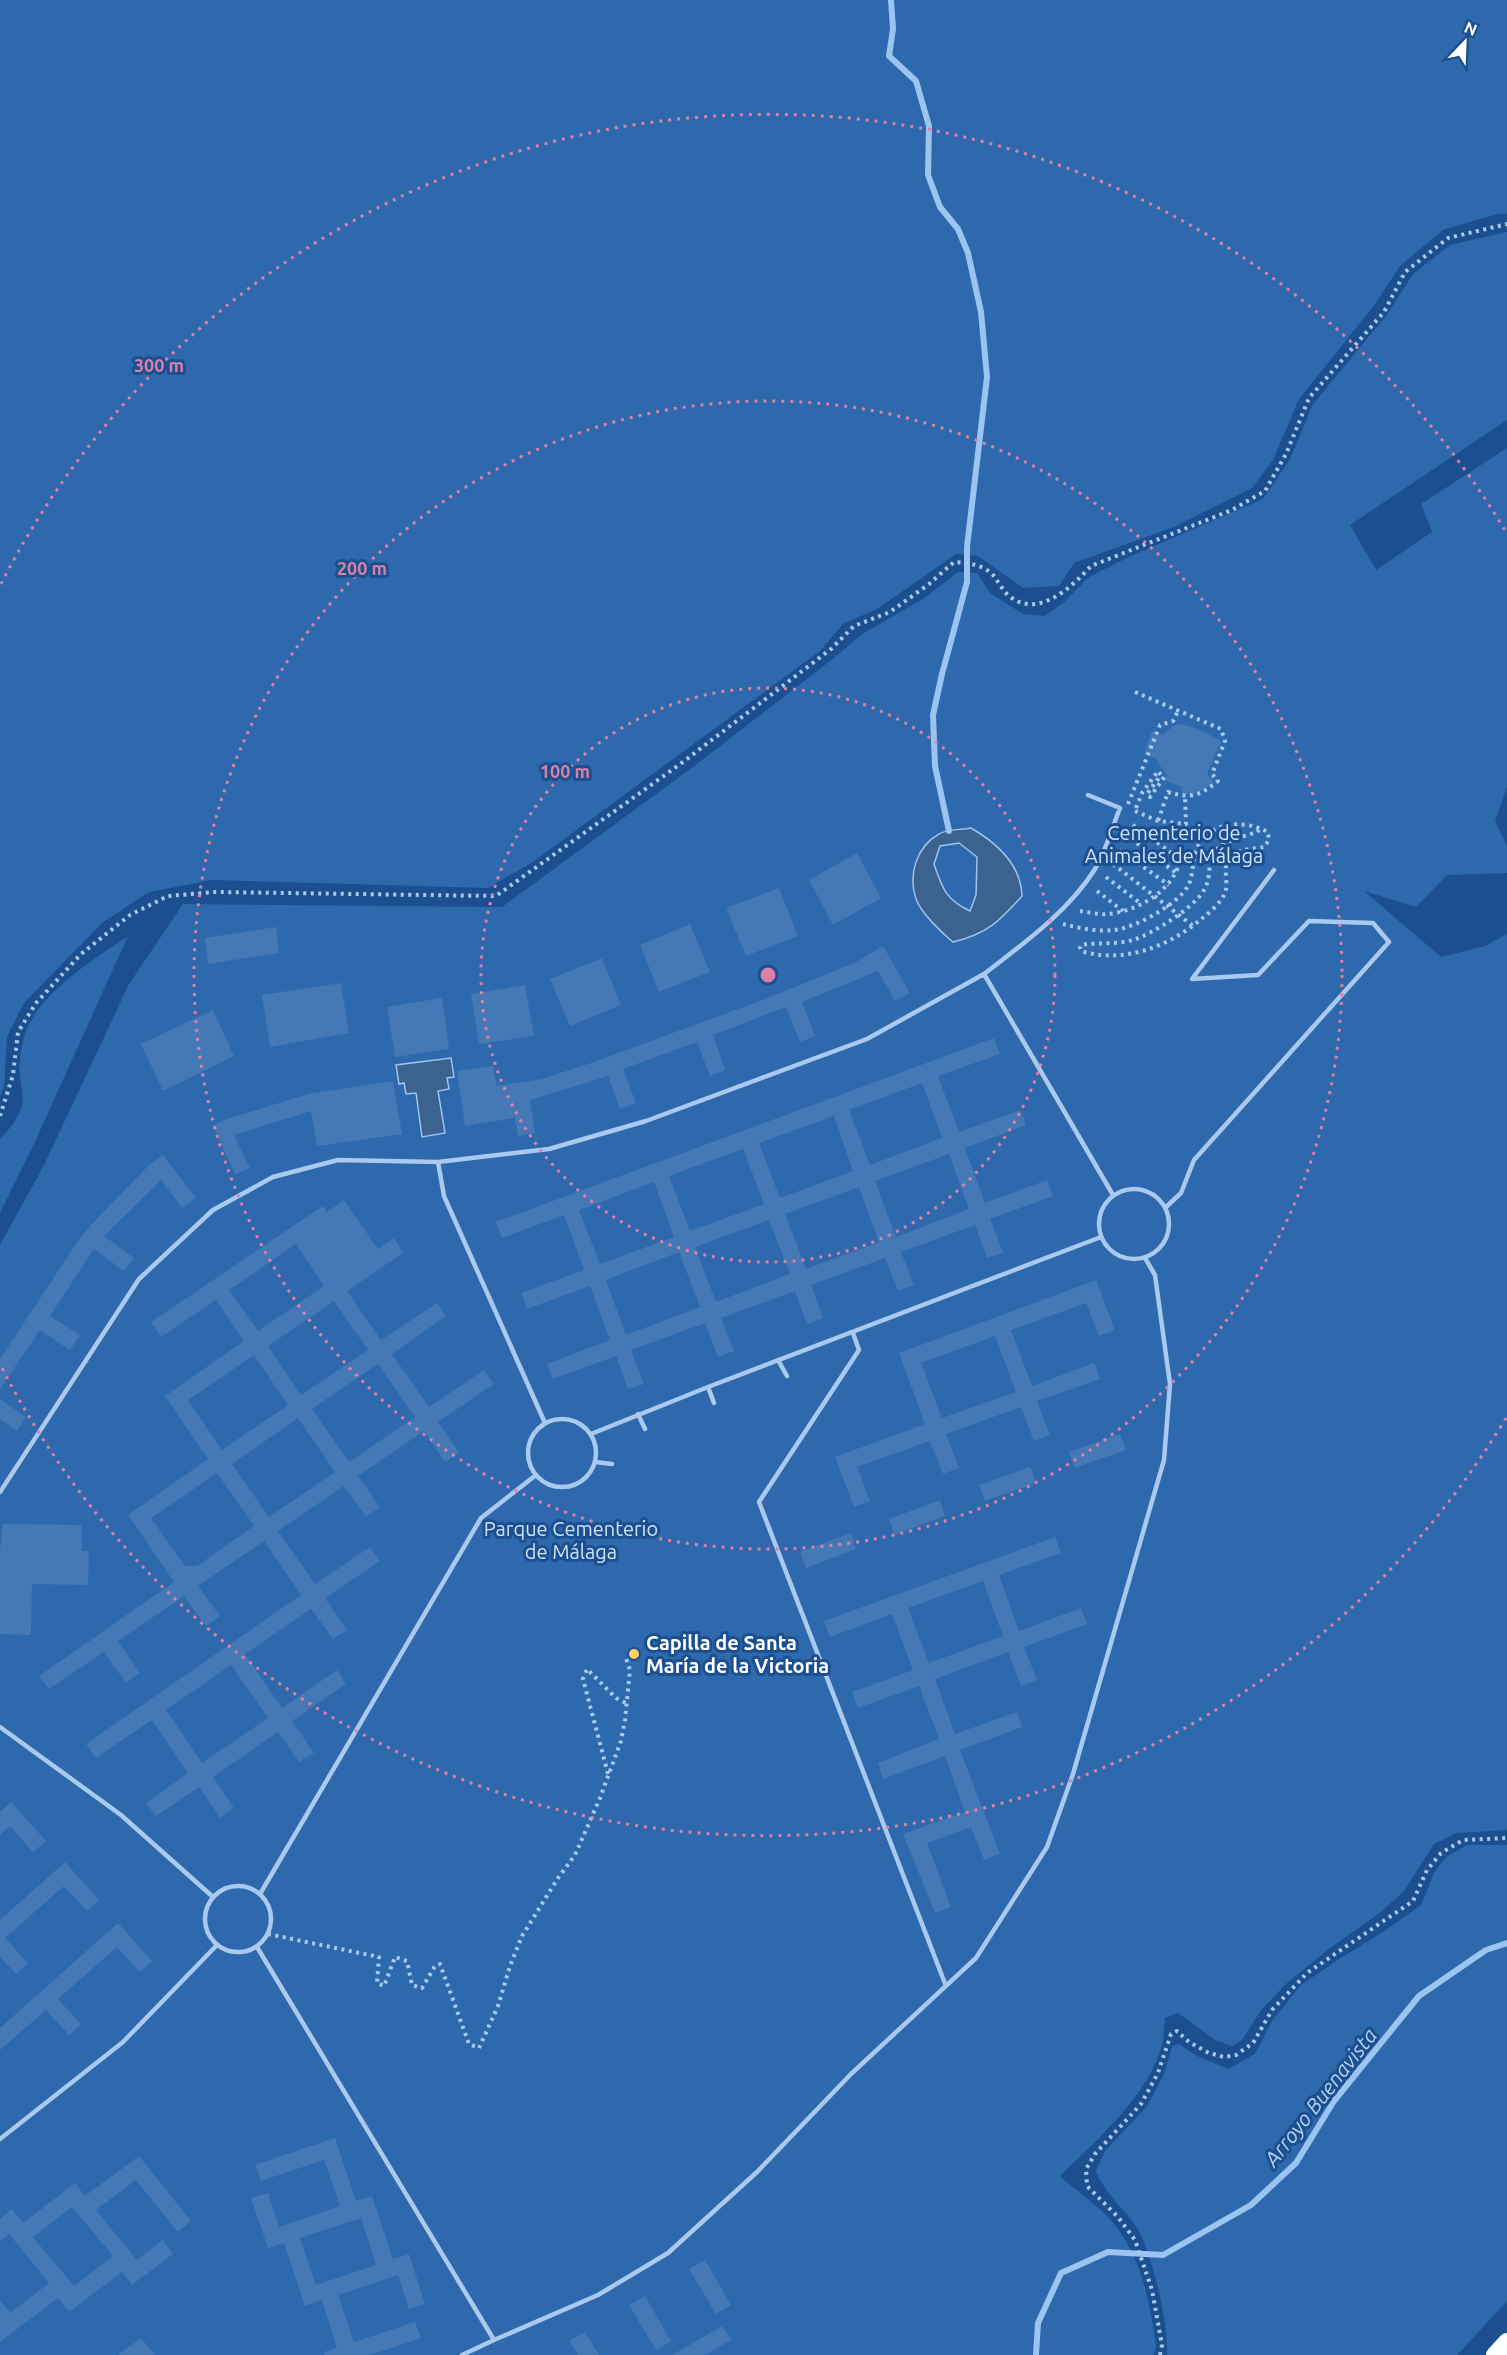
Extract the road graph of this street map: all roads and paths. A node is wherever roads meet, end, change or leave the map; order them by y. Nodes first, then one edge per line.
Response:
1 (1507, 224) edge
2 (1135, 692) dead end
3 (1178, 711) junction
4 (1165, 777) dead end
5 (1088, 795) dead end
6 (1185, 797) junction
7 (1128, 805) dead end
8 (1158, 821) junction
9 (1130, 823) dead end
10 (1261, 828) junction
11 (1125, 834) dead end
12 (1119, 850) dead end
13 (1113, 864) dead end
14 (1274, 870) dead end
15 (1176, 873) junction
16 (1106, 877) dead end
17 (1169, 885) junction
18 (1097, 891) dead end
19 (1154, 895) junction
20 (1140, 903) junction
21 (1167, 906) junction
22 (1080, 911) dead end
23 (1124, 911) junction
24 (1178, 915) junction
25 (1063, 924) dead end
26 (1193, 926) junction
27 (984, 974) junction
28 (0, 1116) edge
29 (438, 1162) junction
30 (1113, 1195) junction
31 (1166, 1208) junction
32 (1101, 1237) junction
33 (1145, 1258) junction
34 (853, 1333) junction
35 (778, 1360) junction
36 (787, 1376) dead end
37 (708, 1387) junction
38 (714, 1403) dead end
39 (638, 1414) junction
40 (545, 1423) junction
41 (645, 1429) dead end
42 (591, 1434) junction
43 (595, 1462) junction
44 (612, 1464) dead end
45 (536, 1474) junction
46 (0, 1492) edge
47 (626, 1655) dead end
48 (626, 1703) junction
49 (0, 1727) edge
50 (609, 1774) junction
51 (1507, 1838) edge
52 (260, 1894) junction
53 (213, 1897) junction
54 (268, 1934) junction
55 (217, 1945) junction
56 (257, 1947) junction
57 (946, 1986) junction
58 (0, 2139) edge
59 (494, 2340) junction
60 (1507, 2342) edge
61 (462, 2355) edge
62 (1160, 2355) edge
63 (1495, 2355) edge

1 - 28 path
2 - 3 path
3 - 6 path
3 - 7 path
4 - 8 path
5 - 27 lane
6 - 8 path
6 - 8 path
9 - 15 path
10 - 21 path
10 - 24 path
10 - 26 path
11 - 15 path
12 - 17 path
13 - 19 path
14 - 31 lane
15 - 17 path
16 - 20 path
17 - 19 path
18 - 23 path
19 - 20 path
19 - 21 path
20 - 23 path
21 - 24 path
21 - 25 path
22 - 23 path
24 - 26 path
24 - 26 path
27 - 29 lane
27 - 30 lane
29 - 40 lane
29 - 46 lane
30 - 31 lane
30 - 32 lane
31 - 33 lane
32 - 33 lane
32 - 34 lane
33 - 57 lane
34 - 35 lane
34 - 57 lane
35 - 36 lane
35 - 37 lane
37 - 38 lane
37 - 39 lane
39 - 41 lane
39 - 42 lane
40 - 42 lane
40 - 45 lane
42 - 43 lane
43 - 44 lane
43 - 45 lane
45 - 52 lane
47 - 48 path
48 - 50 path
48 - 50 path
49 - 53 lane
50 - 54 path
51 - 62 path
52 - 53 lane
52 - 54 lane
53 - 55 lane
54 - 56 lane
55 - 56 lane
55 - 58 lane
56 - 59 lane
57 - 59 lane
59 - 61 lane
60 - 63 highway

